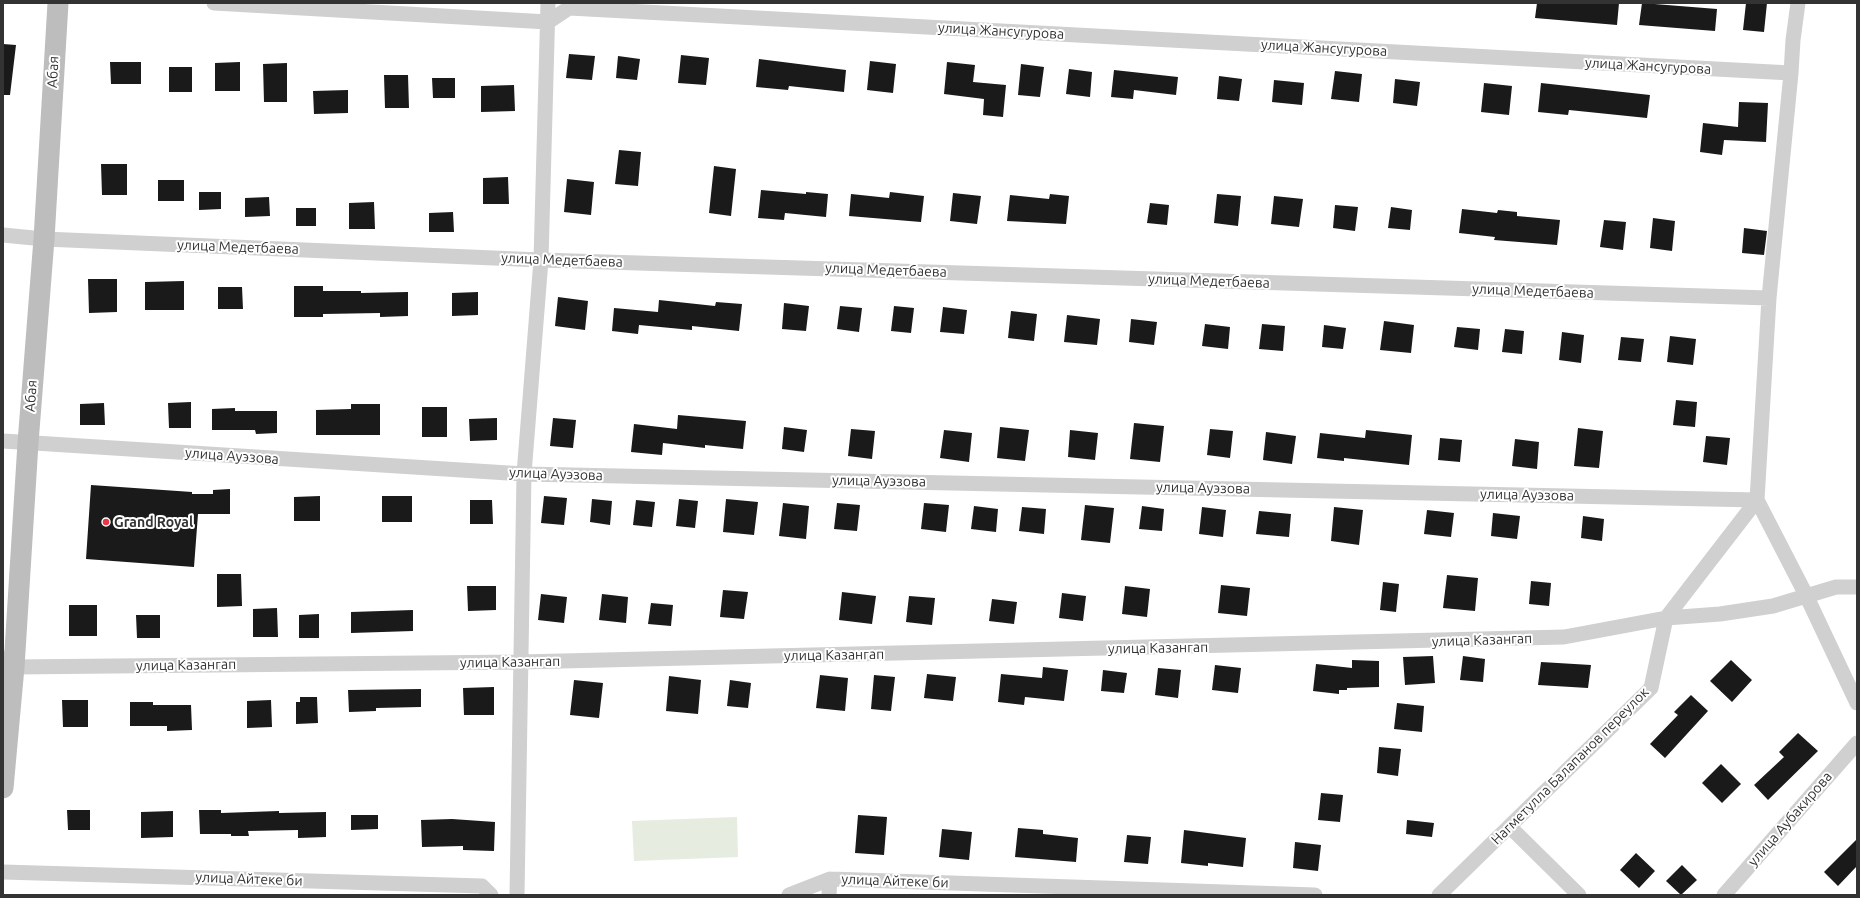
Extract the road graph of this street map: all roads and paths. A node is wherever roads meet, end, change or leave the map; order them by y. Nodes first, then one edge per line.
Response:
1 (58, 3) edge
2 (214, 3) edge
3 (548, 3) edge
4 (1798, 3) edge
5 (548, 22) junction
6 (1791, 73) junction
7 (3, 235) edge
8 (44, 239) junction
9 (542, 260) junction
10 (1769, 298) junction
11 (3, 441) edge
12 (28, 443) junction
13 (524, 474) junction
14 (1757, 500) junction
15 (1857, 587) edge
16 (1806, 596) junction
17 (1666, 618) junction
18 (8, 662) edge
19 (520, 662) junction
20 (1857, 703) edge
21 (1857, 743) edge
22 (3, 788) edge
23 (1510, 827) junction
24 (3, 872) edge
25 (830, 879) junction
26 (1062, 891) edge
27 (490, 895) edge
28 (516, 895) edge
29 (789, 895) edge
30 (830, 895) edge
31 (1315, 895) edge
32 (1439, 895) edge
33 (1579, 895) edge
34 (1724, 895) edge

1 - 8 street, Абая
2 - 5 street
3 - 5 street
4 - 6 street
5 - 6 street, улица Жансугурова
5 - 9 street
6 - 10 street
7 - 8 street, улица Медетбаева
8 - 9 street, улица Медетбаева
8 - 12 street, Абая
9 - 10 street, улица Медетбаева
9 - 13 street
10 - 14 street
11 - 12 street, улица Ауэзова
12 - 13 street, улица Ауэзова
12 - 18 street, Абая
13 - 14 street, улица Ауэзова
13 - 19 street
14 - 16 street
14 - 17 street
15 - 16 street, улица Казангап
16 - 17 street, улица Казангап
16 - 20 street
17 - 19 street, улица Казангап
17 - 23 street, Нагметулла Балапанов переулок
18 - 19 street, улица Казангап
18 - 22 street, Абая
19 - 28 street
21 - 34 street, улица Аубакирова
23 - 32 street, Нагметулла Балапанов переулок
23 - 33 street
24 - 27 street, улица Айтеке би
25 - 26 street, улица Айтеке би
25 - 29 street, улица Айтеке би
25 - 30 street
26 - 31 street, улица Айтеке би

